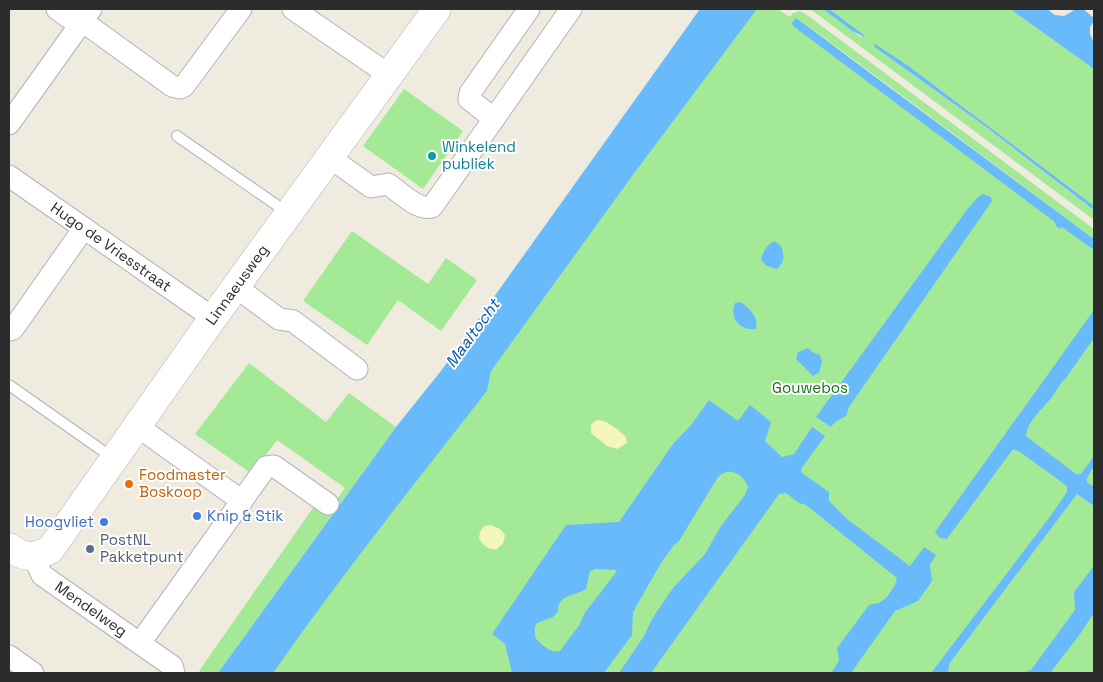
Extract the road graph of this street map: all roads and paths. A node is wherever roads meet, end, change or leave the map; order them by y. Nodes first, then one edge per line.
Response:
1 (57, 9) edge
2 (241, 9) edge
3 (293, 9) edge
4 (437, 9) edge
5 (529, 9) edge
6 (571, 9) edge
7 (86, 15) edge
8 (389, 75) junction
9 (494, 119) junction
10 (9, 124) edge
11 (177, 136) dead end
12 (329, 157) junction
13 (9, 176) edge
14 (289, 213) junction
15 (84, 228) junction
16 (236, 287) junction
17 (213, 318) junction
18 (9, 330) edge
19 (357, 368) dead end
20 (9, 385) edge
21 (137, 426) junction
22 (114, 459) junction
23 (242, 501) junction
24 (328, 504) dead end
25 (9, 547) edge
26 (34, 557) junction
27 (140, 643) junction
28 (9, 656) edge
29 (33, 673) edge
30 (174, 673) edge

1 - 7 street
2 - 7 street
3 - 8 street
4 - 8 street, Linnaeusweg
5 - 9 street
6 - 9 street
7 - 10 street
8 - 12 street, Linnaeusweg
9 - 12 street
11 - 14 lane
12 - 14 street, Linnaeusweg
13 - 15 street, Hugo de Vriesstraat
14 - 16 street, Linnaeusweg
15 - 17 street, Hugo de Vriesstraat
15 - 18 street
16 - 17 street, Linnaeusweg
16 - 19 street
17 - 21 street, Linnaeusweg
20 - 22 lane
21 - 22 street, Linnaeusweg
21 - 23 street
22 - 26 street, Linnaeusweg
23 - 24 street
23 - 27 street
25 - 26 street
26 - 27 street, Mendelweg
27 - 30 street, Mendelweg
28 - 29 street

